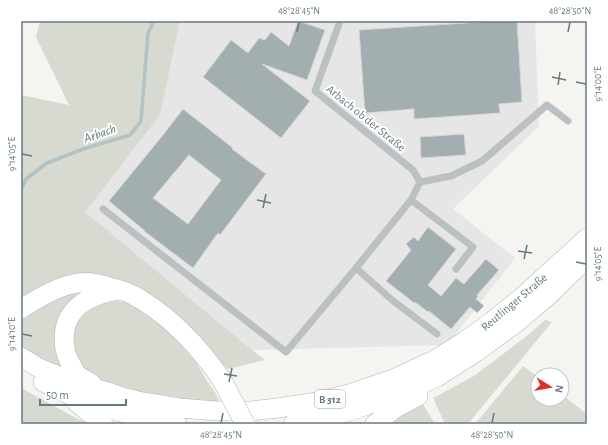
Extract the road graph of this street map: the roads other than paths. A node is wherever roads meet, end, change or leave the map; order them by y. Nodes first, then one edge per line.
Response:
1 (340, 21) edge
2 (568, 121) dead end
3 (420, 182) junction
4 (411, 200) junction
5 (103, 209) dead end
6 (587, 238) edge
7 (587, 258) edge
8 (356, 268) junction
9 (456, 270) dead end
10 (120, 290) junction
11 (21, 309) edge
12 (437, 334) dead end
13 (21, 358) edge
14 (436, 368) junction
15 (21, 371) edge
16 (106, 391) junction
17 (66, 393) junction
18 (103, 424) edge
19 (177, 424) edge
20 (245, 424) edge
21 (293, 424) edge
22 (375, 424) edge

1 - 3 street, Arbach ob der Straße
2 - 3 street
3 - 4 street
4 - 8 street
4 - 9 street
5 - 8 street
6 - 14 main road, Reutlinger Straße / B 312
7 - 14 main road, Reutlinger Straße / B 312
8 - 12 street
10 - 11 main road
10 - 16 main road, B 312
10 - 20 main road, bridge
13 - 16 main road, B 312
14 - 16 main road, B 312
14 - 21 main road, B 312
14 - 22 main road, B 312
15 - 17 main road
17 - 18 main road
17 - 19 main road

